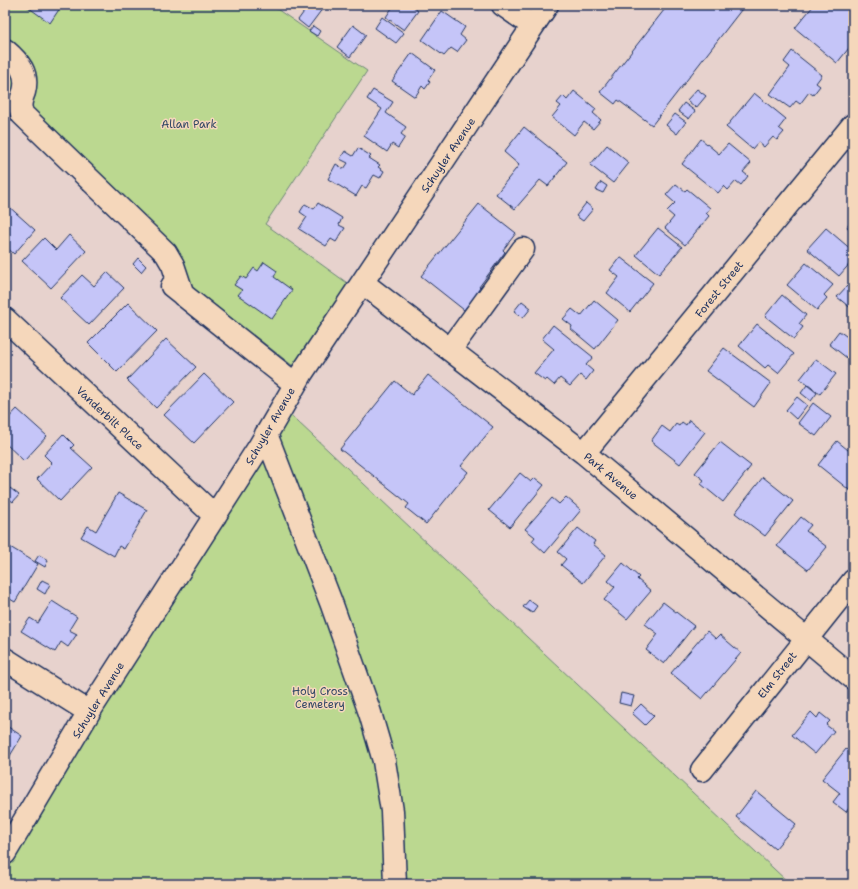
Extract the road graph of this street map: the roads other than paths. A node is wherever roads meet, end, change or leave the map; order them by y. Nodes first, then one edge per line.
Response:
1 (503, 5) edge
2 (547, 5) edge
3 (533, 26) junction
4 (5, 50) edge
5 (853, 125) edge
6 (523, 249) dead end
7 (363, 283) junction
8 (5, 320) edge
9 (450, 350) junction
10 (295, 384) junction
11 (266, 434) junction
12 (584, 454) junction
13 (215, 516) junction
14 (853, 581) edge
15 (805, 640) junction
16 (5, 659) edge
17 (853, 678) edge
18 (89, 712) junction
19 (702, 770) dead end
20 (5, 853) edge
21 (395, 884) edge

1 - 3 street
2 - 3 street, Schuyler Avenue
3 - 7 street, Schuyler Avenue
4 - 10 street
5 - 12 street, Forest Street
6 - 9 street
7 - 9 street, Park Avenue
7 - 10 street, Schuyler Avenue
8 - 13 street, Vanderbilt Place
9 - 12 street, Park Avenue
10 - 11 street, Schuyler Avenue
11 - 13 street, Schuyler Avenue
11 - 21 street
12 - 15 street, Park Avenue
13 - 18 street, Schuyler Avenue
14 - 15 street, Elm Street
15 - 17 street, Park Avenue
15 - 19 street, Elm Street
16 - 18 street
18 - 20 street, Schuyler Avenue

